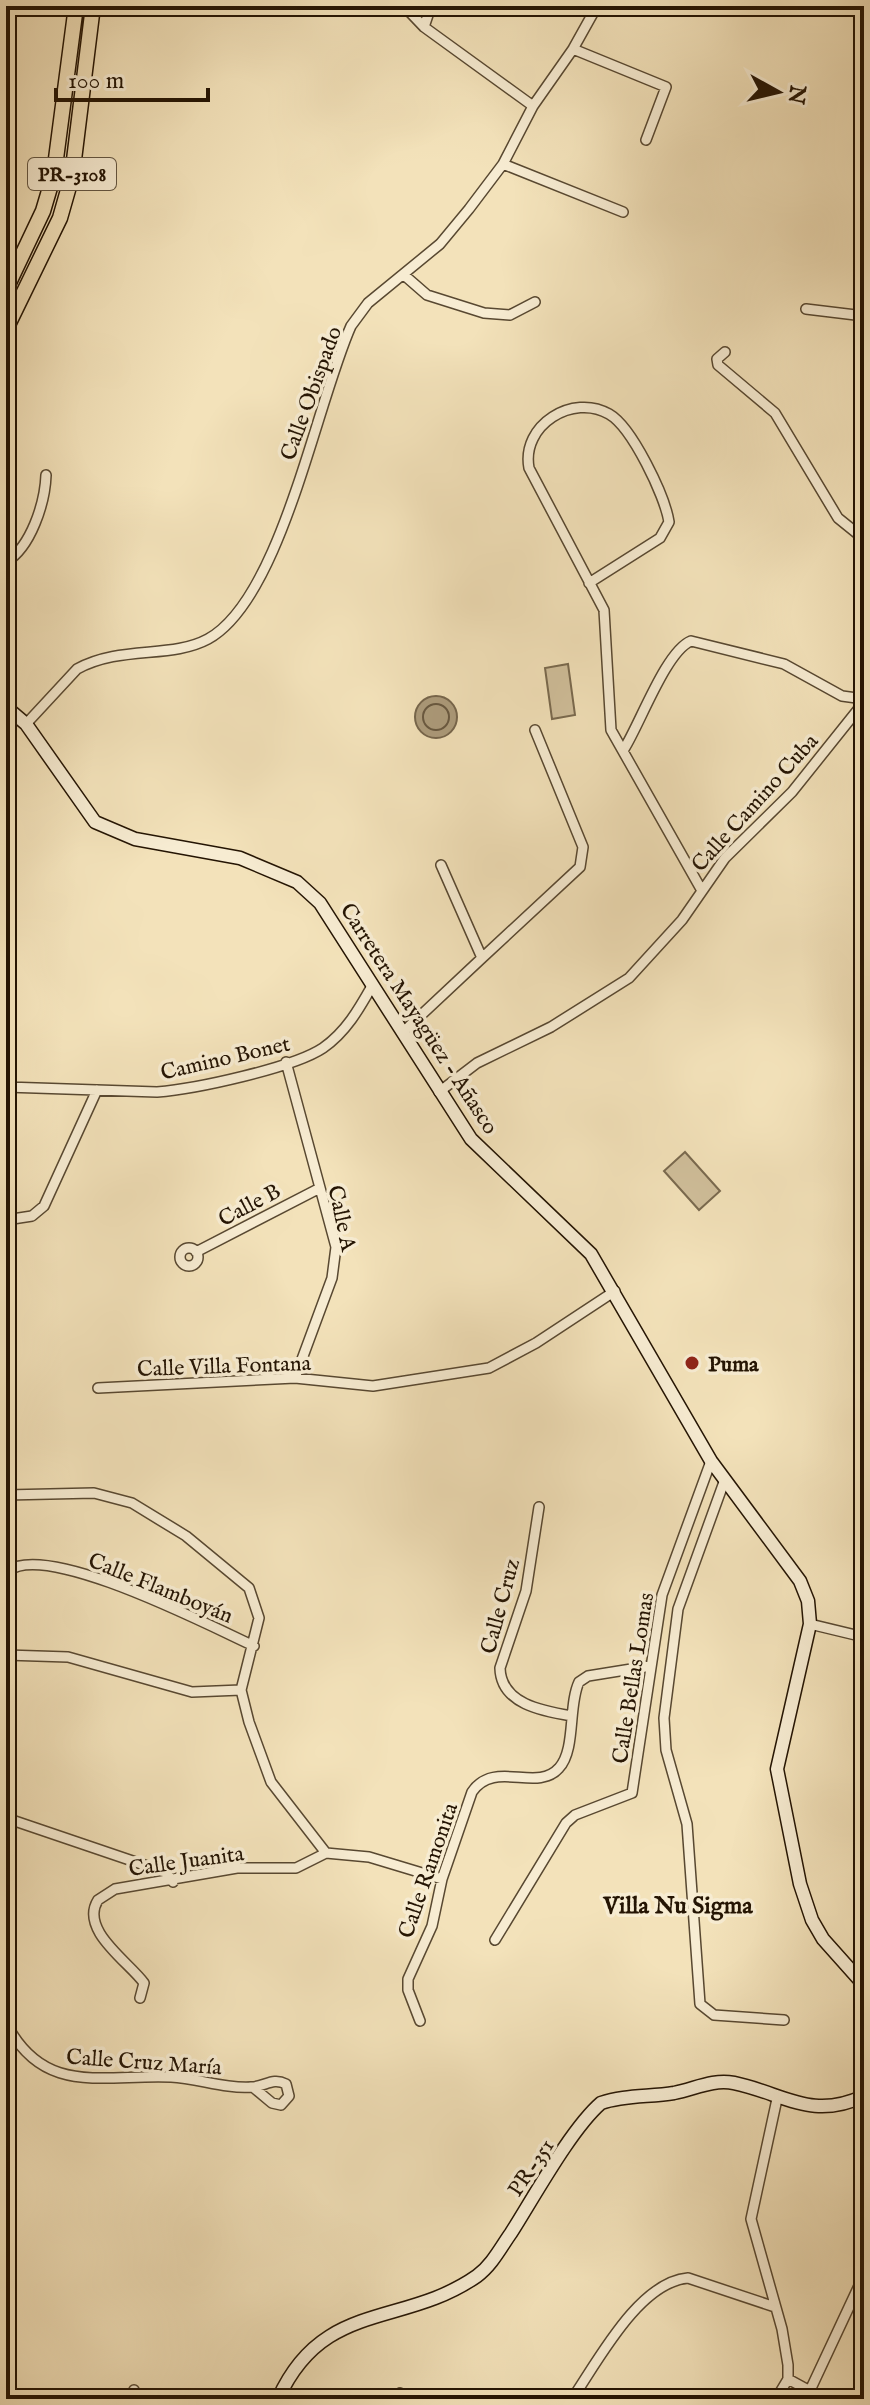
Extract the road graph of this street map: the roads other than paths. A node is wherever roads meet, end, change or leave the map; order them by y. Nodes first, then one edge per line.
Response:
1 (76, 6) edge
2 (93, 6) edge
3 (404, 6) edge
4 (431, 6) edge
5 (597, 6) edge
6 (424, 27) junction
7 (573, 49) junction
8 (533, 106) junction
9 (646, 140) dead end
10 (503, 164) junction
11 (623, 212) dead end
12 (404, 275) junction
13 (6, 289) edge
14 (535, 302) dead end
15 (806, 309) dead end
16 (864, 316) edge
17 (6, 329) edge
18 (725, 352) dead end
19 (46, 475) dead end
20 (864, 539) edge
21 (6, 562) edge
22 (589, 583) junction
23 (864, 700) edge
24 (6, 707) edge
25 (26, 724) junction
26 (535, 730) dead end
27 (624, 749) junction
28 (441, 865) dead end
29 (701, 889) junction
30 (482, 958) junction
31 (372, 986) junction
32 (402, 1033) junction
33 (286, 1062) junction
34 (6, 1071) edge
35 (8, 1087) edge
36 (97, 1090) junction
37 (439, 1092) junction
38 (318, 1189) junction
39 (6, 1220) edge
40 (196, 1252) dead end
41 (615, 1291) junction
42 (295, 1378) junction
43 (98, 1388) dead end
44 (711, 1461) junction
45 (724, 1482) junction
46 (6, 1495) edge
47 (539, 1507) dead end
48 (8, 1571) edge
49 (810, 1624) junction
50 (864, 1637) edge
51 (254, 1646) junction
52 (6, 1655) edge
53 (650, 1666) junction
54 (241, 1690) junction
55 (572, 1716) junction
56 (6, 1818) edge
57 (326, 1853) junction
58 (442, 1879) junction
59 (173, 1882) junction
60 (495, 1940) dead end
61 (864, 1985) edge
62 (140, 1998) dead end
63 (784, 2020) dead end
64 (420, 2021) dead end
65 (6, 2023) edge
66 (254, 2088) dead end
67 (864, 2096) edge
68 (777, 2099) junction
69 (864, 2275) edge
70 (775, 2307) junction
71 (788, 2379) junction
72 (400, 2393) dead end
73 (808, 2395) edge
74 (278, 2399) edge
75 (412, 2399) edge
76 (572, 2399) edge
77 (776, 2399) edge

1 - 13 main road, PR-3108
2 - 17 main road, PR-3108
3 - 6 street
4 - 6 street
5 - 7 street, Calle Obispado
6 - 8 street
7 - 8 street, Calle Obispado
7 - 9 street
8 - 10 street, Calle Obispado
10 - 11 street
10 - 12 street, Calle Obispado
12 - 14 street
12 - 25 street, Calle Obispado
15 - 16 street
18 - 20 street
19 - 21 street
22 - 22 street
22 - 27 street
23 - 27 street
23 - 29 street, Calle Camino Cuba
24 - 25 main road, Carretera Mayagüez - Añasco
25 - 31 main road, Carretera Mayagüez - Añasco
26 - 30 street
27 - 29 street
28 - 30 street
29 - 37 street, Calle Camino Cuba
30 - 32 street
31 - 32 main road, Carretera Mayagüez - Añasco
31 - 33 street, Camino Bonet
32 - 37 main road, Carretera Mayagüez - Añasco
33 - 36 street, Camino Bonet
33 - 38 street, Calle A
34 - 35 street
35 - 36 street, Camino Bonet
36 - 39 street
37 - 41 main road, Carretera Mayagüez - Añasco
38 - 40 street, Calle B
38 - 42 street, Calle A
41 - 42 street, Calle Villa Fontana
41 - 44 main road, Carretera Mayagüez - Añasco
42 - 43 street, Calle Villa Fontana
44 - 45 main road, Carretera Mayagüez - Añasco
44 - 53 street, Calle Bellas Lomas
45 - 49 main road, Carretera Mayagüez - Añasco
45 - 63 street
46 - 51 street
47 - 55 street, Calle Cruz
48 - 51 street, Calle Flamboyán
49 - 50 street
49 - 61 main road, Carretera Mayagüez - Añasco
51 - 54 street
52 - 54 street
53 - 55 street, Calle Ramonita
53 - 60 street, Calle Bellas Lomas
54 - 57 street
55 - 58 street, Calle Ramonita
56 - 59 street
57 - 58 street, Calle Juanita
57 - 59 street, Calle Juanita
58 - 64 street, Calle Ramonita
59 - 62 street, Calle Juanita
65 - 66 street, Calle Cruz María
67 - 68 main road, PR-351 / PR-351
68 - 70 street
68 - 74 main road, PR-351 / PR-351
69 - 73 street
70 - 71 street
70 - 76 street
71 - 73 street
71 - 77 street
72 - 75 street

